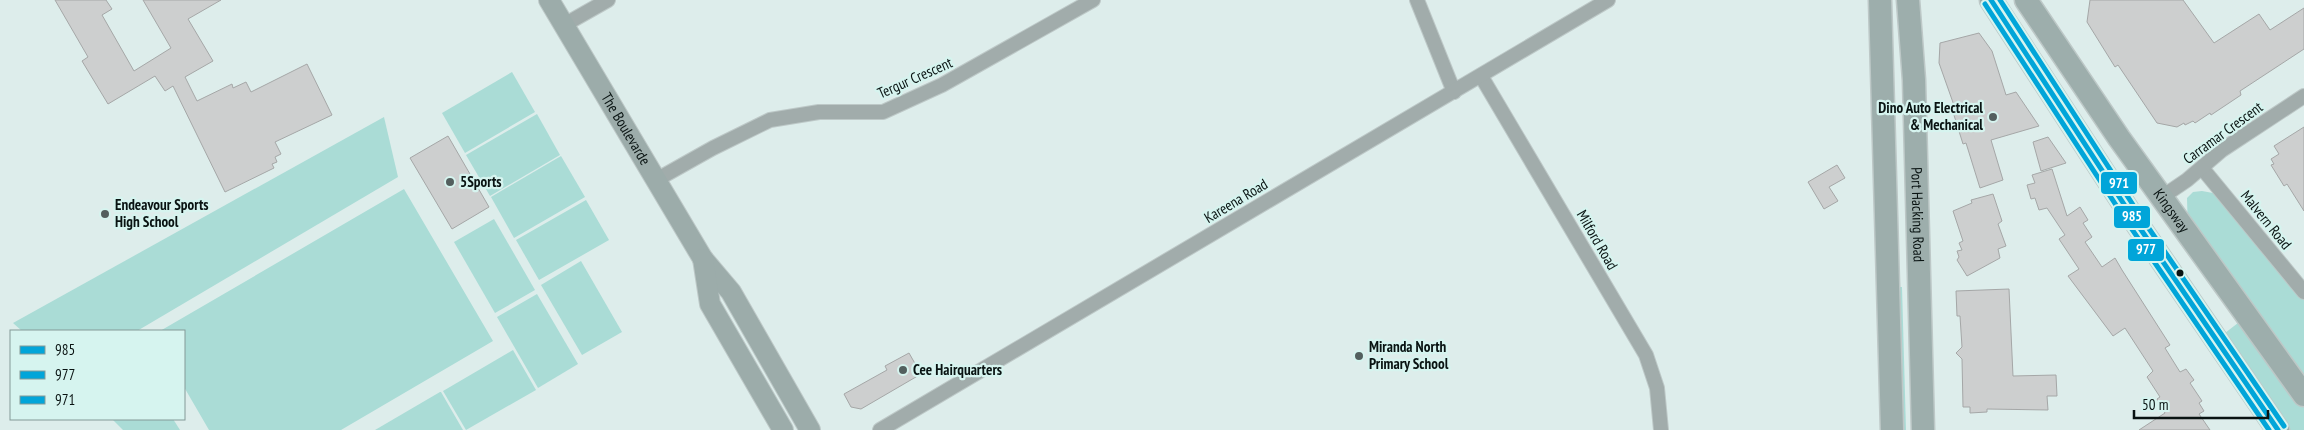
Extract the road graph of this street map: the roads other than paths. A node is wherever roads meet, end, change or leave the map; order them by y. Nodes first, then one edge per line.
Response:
1 (549, 0) edge
2 (608, 0) edge
3 (1093, 0) edge
4 (1417, 0) edge
5 (1608, 0) edge
6 (1880, 0) edge
7 (2026, 0) edge
8 (1909, 2) edge
9 (1991, 2) edge
10 (564, 25) junction
11 (1481, 76) junction
12 (1454, 92) junction
13 (2304, 96) edge
14 (2202, 168) junction
15 (656, 180) junction
16 (2162, 198) junction
17 (2133, 218) junction
18 (702, 259) junction
19 (2304, 292) edge
20 (2304, 394) edge
21 (783, 430) edge
22 (810, 430) edge
23 (880, 430) edge
24 (1661, 430) edge
25 (1892, 430) edge
26 (1922, 430) edge
27 (2278, 430) edge

1 - 10 main road, The Boulevarde
2 - 10 street
3 - 15 street, Tergur Crescent
4 - 12 street
5 - 11 street, Kareena Road
6 - 25 main road, Port Hacking Road
7 - 16 main road, Kingsway
8 - 26 main road, Port Hacking Road
9 - 17 main road
10 - 15 main road, The Boulevarde
11 - 12 street, Kareena Road
11 - 24 street, Milford Road
12 - 23 street, Kareena Road
13 - 14 street, Carramar Crescent
14 - 16 street, Carramar Crescent
14 - 19 street, Malvern Road
15 - 18 main road, The Boulevarde
16 - 17 main road
16 - 20 main road, Kingsway
17 - 27 main road
18 - 21 main road, The Boulevarde
18 - 22 main road, The Boulevarde

